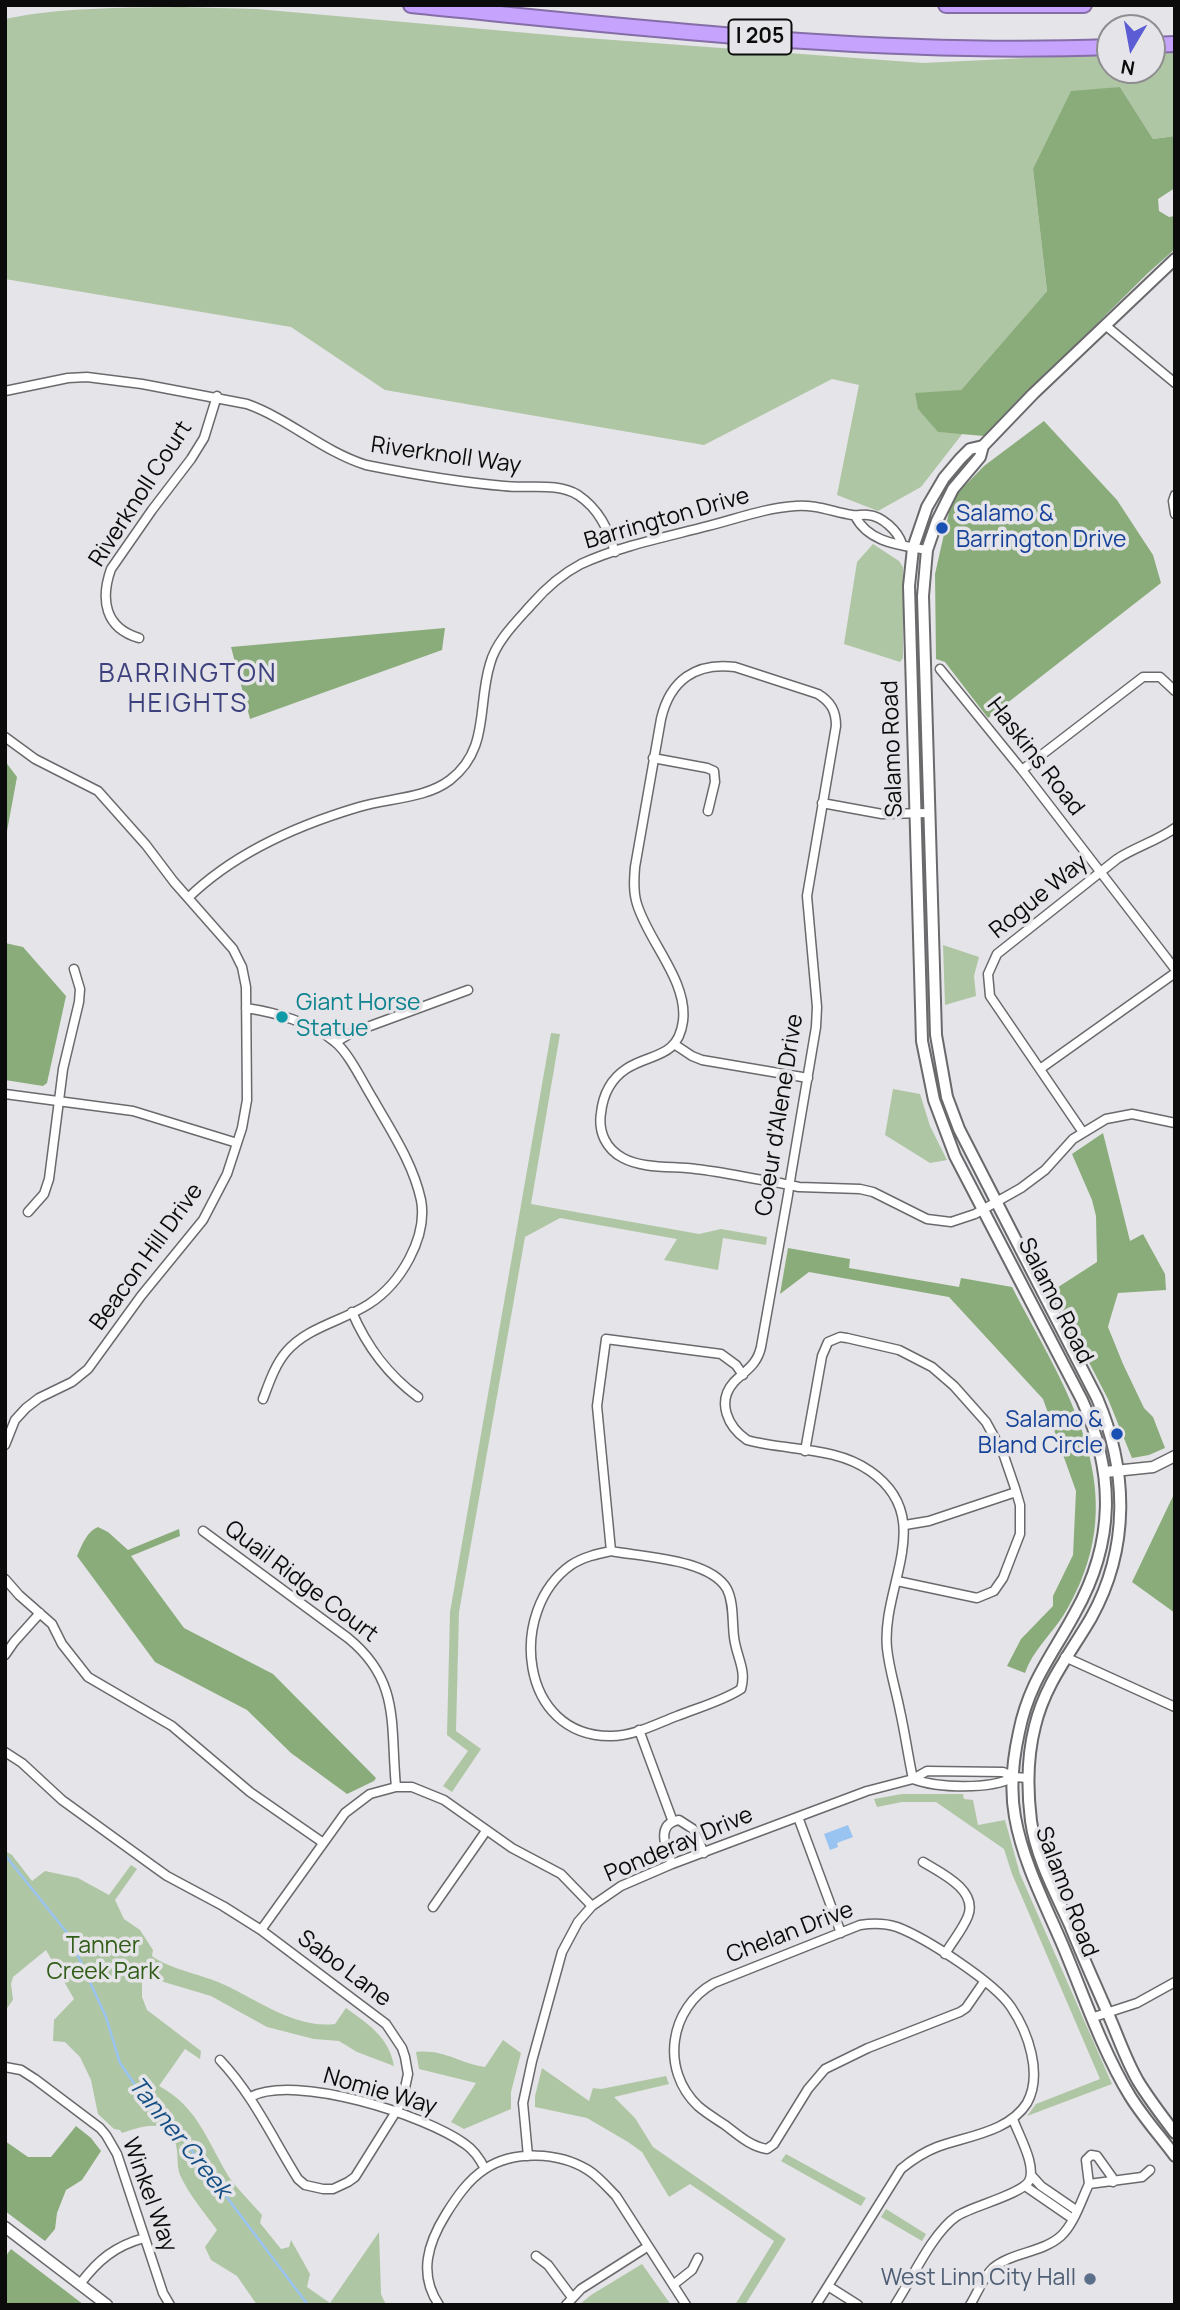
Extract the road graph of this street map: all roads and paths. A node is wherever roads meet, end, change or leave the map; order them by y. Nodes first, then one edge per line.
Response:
1 (411, 5) edge
2 (946, 5) edge
3 (1084, 5) edge
4 (1096, 47) edge
5 (1175, 259) edge
6 (1105, 325) junction
7 (1175, 383) edge
8 (5, 391) edge
9 (217, 396) junction
10 (983, 446) junction
11 (1175, 495) edge
12 (1175, 514) edge
13 (855, 516) junction
14 (907, 546) junction
15 (927, 550) junction
16 (615, 552) junction
17 (139, 638) dead end
18 (940, 668) dead end
19 (1175, 691) edge
20 (5, 737) edge
21 (653, 758) junction
22 (1022, 770) junction
23 (822, 803) junction
24 (708, 811) dead end
25 (929, 813) junction
26 (916, 814) junction
27 (1175, 828) edge
28 (1100, 872) junction
29 (188, 898) junction
30 (74, 969) dead end
31 (1175, 971) edge
32 (468, 990) dead end
33 (246, 1008) junction
34 (336, 1042) junction
35 (674, 1044) junction
36 (1040, 1069) junction
37 (808, 1078) junction
38 (5, 1094) edge
39 (58, 1101) junction
40 (1175, 1123) edge
41 (1082, 1131) junction
42 (237, 1143) junction
43 (789, 1185) junction
44 (996, 1202) junction
45 (983, 1210) junction
46 (28, 1212) dead end
47 (352, 1312) junction
48 (743, 1375) junction
49 (418, 1397) dead end
50 (262, 1399) dead end
51 (5, 1445) edge
52 (805, 1451) junction
53 (1175, 1457) edge
54 (1120, 1471) junction
55 (1105, 1472) junction
56 (1016, 1492) junction
57 (905, 1525) junction
58 (202, 1531) dead end
59 (611, 1551) junction
60 (5, 1579) edge
61 (897, 1581) junction
62 (40, 1613) junction
63 (5, 1655) edge
64 (1065, 1657) junction
65 (1175, 1707) edge
66 (639, 1730) junction
67 (5, 1752) edge
68 (1014, 1777) junction
69 (1028, 1778) junction
70 (913, 1779) junction
71 (396, 1787) junction
72 (797, 1817) junction
73 (673, 1822) junction
74 (486, 1831) junction
75 (322, 1842) junction
76 (704, 1853) junction
77 (923, 1861) dead end
78 (673, 1864) junction
79 (433, 1906) dead end
80 (592, 1906) junction
81 (261, 1930) junction
82 (841, 1933) junction
83 (944, 1954) junction
84 (984, 1982) junction
85 (1175, 1982) edge
86 (1107, 2012) junction
87 (1094, 2017) junction
88 (220, 2060) dead end
89 (5, 2067) edge
90 (250, 2097) junction
91 (396, 2112) junction
92 (1013, 2119) junction
93 (1175, 2133) edge
94 (528, 2156) junction
95 (1175, 2156) edge
96 (485, 2169) junction
97 (1150, 2170) dead end
98 (1031, 2175) junction
99 (1113, 2182) junction
100 (1089, 2184) junction
101 (1025, 2186) junction
102 (1074, 2214) junction
103 (5, 2227) edge
104 (144, 2238) junction
105 (647, 2247) junction
106 (536, 2256) dead end
107 (698, 2258) dead end
108 (80, 2284) junction
109 (673, 2285) junction
110 (828, 2286) junction
111 (572, 2296) junction
112 (107, 2305) edge
113 (170, 2305) edge
114 (439, 2305) edge
115 (566, 2305) edge
116 (686, 2305) edge
117 (816, 2305) edge
118 (858, 2305) edge
119 (895, 2305) edge
120 (970, 2305) edge

1 - 4 highway, I 205
2 - 3 highway
5 - 6 main road, Salamo Road
6 - 7 street
6 - 10 main road, Salamo Road
8 - 9 street, Riverknoll Way
9 - 16 street, Riverknoll Way
9 - 17 street, Riverknoll Court
10 - 14 main road, Salamo Road
10 - 15 main road, Salamo Road
11 - 12 street
13 - 14 street, Barrington Drive
13 - 14 street, Barrington Drive
13 - 16 street, Barrington Drive
14 - 15 street, Barrington Drive
14 - 26 main road, Salamo Road
15 - 25 main road, Salamo Road
16 - 29 street, Barrington Drive
18 - 22 street, Haskins Road
19 - 22 street
20 - 29 street, Beacon Hill Drive
21 - 23 street, Coeur d'Alene Drive
21 - 24 street
21 - 35 street, Coeur d'Alene Drive
22 - 28 street, Haskins Road
23 - 26 street
23 - 37 street, Coeur d'Alene Drive
25 - 26 street
25 - 44 main road, Salamo Road
26 - 45 main road, Salamo Road
27 - 28 street, Rogue Way
28 - 31 street, Haskins Road
28 - 36 street, Rogue Way
29 - 33 street, Beacon Hill Drive
30 - 39 street
31 - 36 street
32 - 34 street
33 - 34 street
33 - 42 street, Beacon Hill Drive
34 - 47 street
35 - 37 street
35 - 43 street
36 - 41 street, Rogue Way
37 - 43 street, Coeur d'Alene Drive
38 - 39 street
39 - 42 street
39 - 46 street
40 - 41 street
41 - 44 street
42 - 51 street, Beacon Hill Drive
43 - 45 street
43 - 48 street, Coeur d'Alene Drive
44 - 45 street
44 - 54 main road, Salamo Road
45 - 55 main road, Salamo Road
47 - 49 street
47 - 50 street
48 - 52 street, Coeur d'Alene Drive
48 - 59 street
52 - 56 street
52 - 57 street, Coeur d'Alene Drive
53 - 54 street
54 - 55 street
54 - 64 main road, Salamo Road
55 - 68 main road, Salamo Road
56 - 57 street
56 - 61 street
57 - 61 street, Coeur d'Alene Drive
58 - 71 street, Quail Ridge Court
59 - 66 street
59 - 66 street
60 - 62 street
61 - 70 street, Coeur d'Alene Drive
62 - 63 street
62 - 75 street
64 - 65 street
64 - 69 main road, Salamo Road
66 - 73 street
67 - 81 street, Sabo Lane
68 - 69 street, Ponderay Drive
68 - 70 street, Ponderay Drive
68 - 70 street, Ponderay Drive
68 - 87 main road, Salamo Road
69 - 86 main road, Salamo Road
70 - 72 street, Ponderay Drive
71 - 74 street
71 - 75 street
72 - 76 street, Ponderay Drive
72 - 82 street
73 - 76 street
73 - 78 street
74 - 79 street
74 - 80 street
75 - 81 street
76 - 78 street, Ponderay Drive
77 - 83 street
78 - 80 street, Ponderay Drive
80 - 94 street, Ponderay Drive
81 - 91 street, Sabo Lane
82 - 83 street, Chelan Drive
82 - 84 street, Chelan Drive
83 - 84 street, Chelan Drive
84 - 92 street, Chelan Drive
85 - 86 street
86 - 87 street
86 - 93 main road, Salamo Road
87 - 95 main road, Salamo Road
88 - 90 street, Sabo Lane
89 - 104 street, Winkel Way
90 - 91 street, Nomie Way
90 - 91 street, Sabo Lane
91 - 96 street, Nomie Way
92 - 98 street
92 - 110 street
94 - 96 street
94 - 105 street
96 - 114 street
97 - 99 street
98 - 101 street
98 - 102 street
99 - 100 street
99 - 100 street
100 - 102 street
101 - 102 street
101 - 119 street
102 - 120 street
103 - 108 street
104 - 108 street
104 - 113 street, Winkel Way
105 - 109 street
105 - 111 street
106 - 111 street
107 - 109 street
108 - 112 street
109 - 116 street
110 - 117 street
110 - 118 street
111 - 115 street

